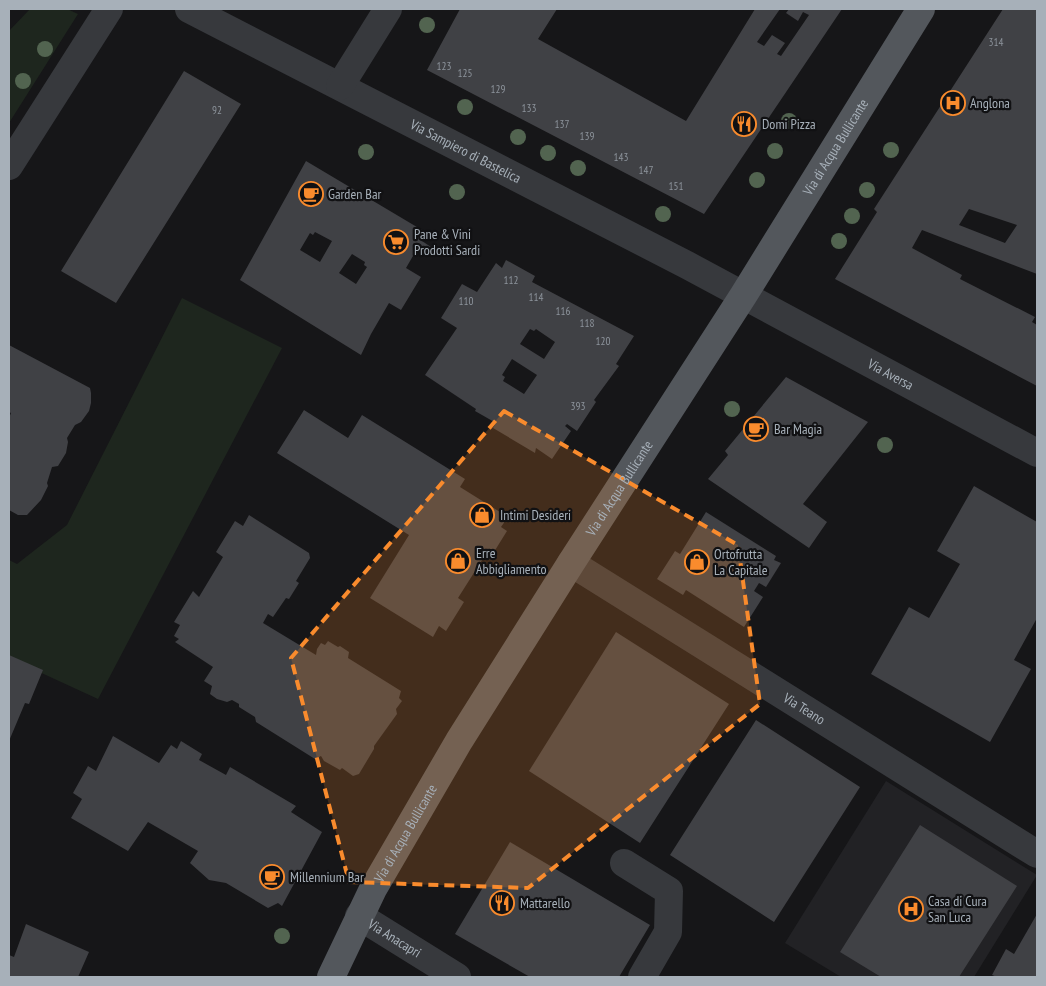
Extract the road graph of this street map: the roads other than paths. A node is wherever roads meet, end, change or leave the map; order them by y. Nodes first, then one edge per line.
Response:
1 (110, 9) edge
2 (188, 9) edge
3 (388, 9) edge
4 (922, 9) edge
5 (340, 86) junction
6 (9, 166) edge
7 (743, 296) junction
8 (1037, 453) edge
9 (570, 563) junction
10 (1037, 854) edge
11 (624, 863) dead end
12 (359, 916) junction
13 (331, 977) edge
14 (457, 977) edge
15 (642, 977) edge

1 - 6 street
2 - 5 street, Via Sampiero di Bastelica
3 - 5 street
4 - 7 main road, Via di Acqua Bullicante
5 - 7 street, Via Sampiero di Bastelica
7 - 8 street, Via Aversa
7 - 9 main road, Via di Acqua Bullicante
9 - 10 street, Via Teano
9 - 12 main road, Via di Acqua Bullicante
11 - 15 street
12 - 13 main road, Via di Acqua Bullicante
12 - 14 street, Via Anacapri

